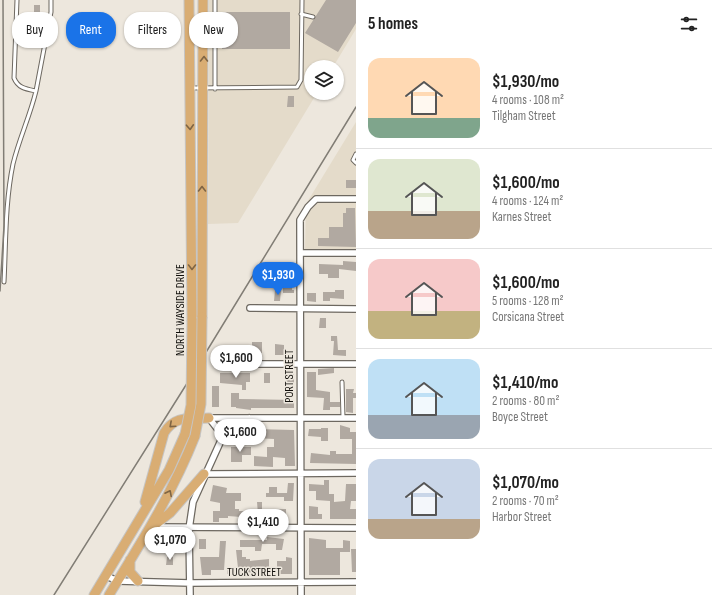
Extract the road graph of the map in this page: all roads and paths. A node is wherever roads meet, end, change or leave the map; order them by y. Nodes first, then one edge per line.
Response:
1 (17, 0) edge
2 (51, 0) edge
3 (189, 0) edge
4 (203, 0) edge
5 (216, 0) edge
6 (302, 0) edge
7 (301, 14) junction
8 (313, 17) dead end
9 (189, 88) junction
10 (204, 89) junction
11 (215, 89) junction
12 (36, 91) junction
13 (356, 154) edge
14 (356, 163) edge
15 (356, 199) edge
16 (301, 253) junction
17 (356, 254) edge
18 (4, 282) dead end
19 (250, 308) dead end
20 (300, 308) junction
21 (356, 309) edge
22 (300, 363) junction
23 (222, 364) dead end
24 (356, 364) edge
25 (342, 382) dead end
26 (209, 418) junction
27 (249, 418) junction
28 (300, 418) junction
29 (343, 418) junction
30 (356, 418) edge
31 (223, 436) junction
32 (301, 473) junction
33 (356, 473) edge
34 (204, 474) junction
35 (142, 514) junction
36 (151, 527) junction
37 (301, 527) junction
38 (356, 528) edge
39 (189, 529) junction
40 (130, 560) junction
41 (106, 576) junction
42 (118, 581) junction
43 (138, 581) junction
44 (356, 582) edge
45 (190, 583) junction
46 (301, 583) junction
47 (94, 595) edge
48 (109, 595) edge
49 (190, 595) edge
50 (301, 595) edge

1 - 12 lane
2 - 12 lane
3 - 9 main road, NORTH WAYSIDE DRIVE
10 -> 4 main road, NORTH WAYSIDE DRIVE
5 - 11 lane
6 - 7 lane
7 - 8 lane
7 - 11 lane
9 - 10 lane
9 -> 35 main road, NORTH WAYSIDE DRIVE, bridge
10 - 11 lane
36 -> 10 main road, NORTH WAYSIDE DRIVE, bridge
12 - 18 lane
13 - 14 lane
15 - 16 street, PORT STREET
16 - 17 street
16 - 20 street, PORT STREET
19 - 20 street
20 - 21 street
20 - 22 street, PORT STREET
22 - 23 street
22 - 24 street
22 - 28 street, PORT STREET
25 - 29 lane
26 - 27 street
26 - 31 street
26 -> 35 main road
27 - 28 street
27 - 31 street
28 - 29 street
28 - 32 street, PORT STREET
29 - 30 street
31 - 34 street
32 - 33 street
32 - 34 street
32 - 37 street, PORT STREET
34 - 36 main road
34 - 39 street
35 - 41 main road, NORTH WAYSIDE DRIVE
36 - 39 street
36 - 40 main road, NORTH WAYSIDE DRIVE
37 - 38 street
37 - 39 street
37 - 46 street, PORT STREET
39 - 45 street
40 - 42 main road, NORTH WAYSIDE DRIVE
40 - 43 main road
41 - 42 street, TUCK STREET
41 - 47 main road, NORTH WAYSIDE DRIVE
42 - 43 street, TUCK STREET
42 - 48 main road, NORTH WAYSIDE DRIVE
43 - 45 street, TUCK STREET
44 - 46 street, TUCK STREET
45 - 46 street, TUCK STREET
45 - 49 street
46 - 50 street, PORT STREET

